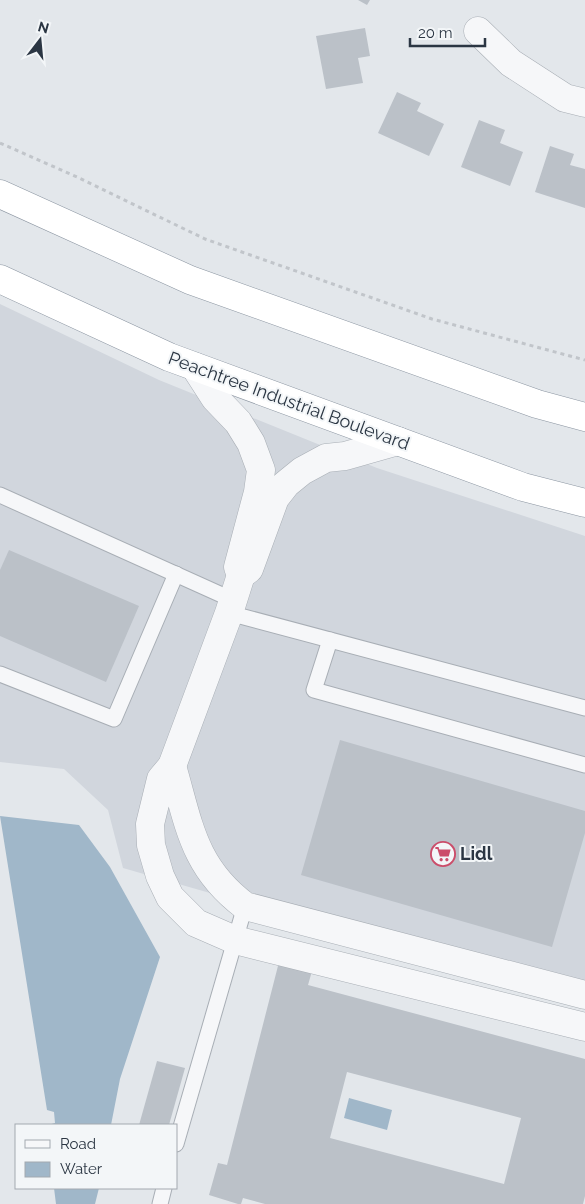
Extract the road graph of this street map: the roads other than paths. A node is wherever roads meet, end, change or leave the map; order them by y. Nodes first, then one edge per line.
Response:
1 (478, 31) dead end
2 (585, 103) edge
3 (0, 194) edge
4 (0, 279) edge
5 (195, 367) junction
6 (585, 417) edge
7 (398, 441) junction
8 (1, 497) edge
9 (585, 503) edge
10 (176, 574) junction
11 (234, 596) junction
12 (330, 640) junction
13 (0, 674) edge
14 (585, 708) edge
15 (585, 765) edge
16 (172, 766) junction
17 (245, 906) junction
18 (235, 940) junction
19 (585, 995) edge
20 (585, 1027) edge
21 (178, 1137) edge
22 (164, 1189) edge
23 (160, 1204) edge

1 - 2 street
3 - 6 highway
4 - 5 highway, Peachtree Industrial Boulevard
5 - 7 highway, Peachtree Industrial Boulevard
5 - 11 street
7 - 9 highway, Peachtree Industrial Boulevard
7 - 11 street
8 - 10 lane
10 - 11 lane
10 - 13 lane
11 - 12 lane
11 - 16 street
12 - 14 lane
12 - 15 lane
16 - 17 street
16 - 18 street
17 - 18 lane
17 - 19 street
18 - 20 street
18 - 21 lane
22 - 23 lane

